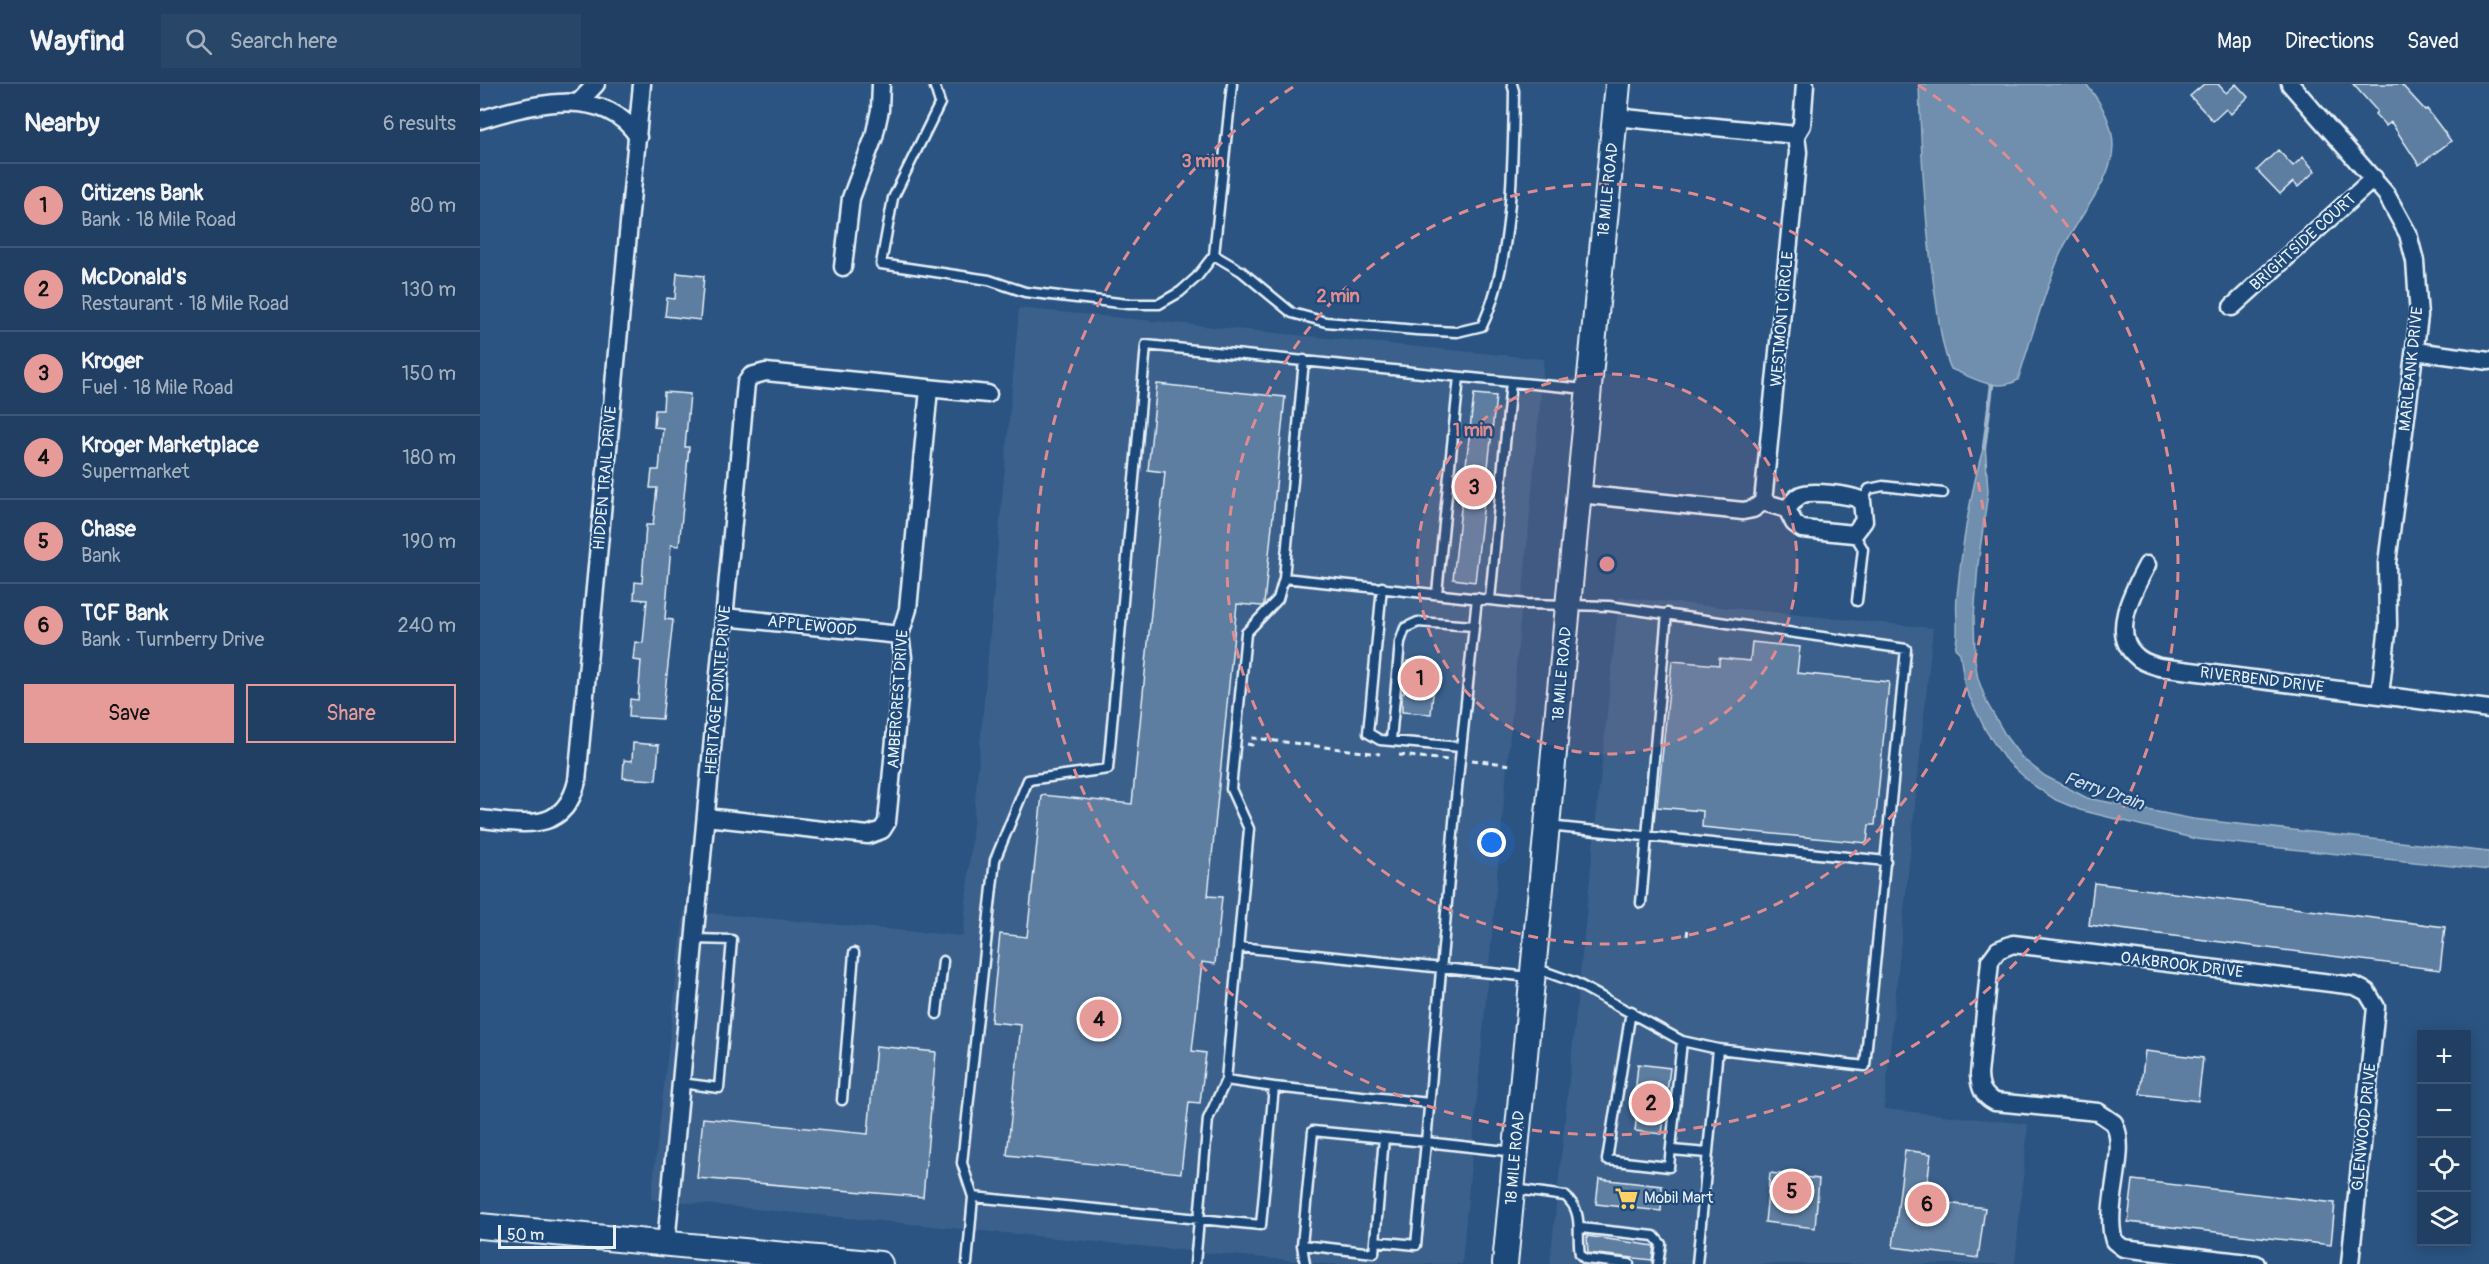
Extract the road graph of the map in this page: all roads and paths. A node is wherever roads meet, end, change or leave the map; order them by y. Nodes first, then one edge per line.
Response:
1 (596, 84) edge
2 (642, 84) edge
3 (881, 84) edge
4 (934, 84) edge
5 (1232, 84) edge
6 (1512, 84) edge
7 (1618, 84) edge
8 (1805, 84) edge
9 (2290, 84) edge
10 (578, 104) junction
11 (1615, 117) junction
12 (480, 120) edge
13 (1796, 135) junction
14 (638, 137) junction
15 (2374, 178) junction
16 (1214, 255) junction
17 (843, 267) dead end
18 (2232, 307) dead end
19 (2415, 351) junction
20 (1304, 360) junction
21 (2489, 361) edge
22 (1459, 377) junction
23 (1511, 382) junction
24 (929, 389) junction
25 (1589, 389) junction
26 (988, 394) dead end
27 (1943, 493) dead end
28 (1579, 494) junction
29 (1863, 501) junction
30 (1763, 502) junction
31 (1787, 509) junction
32 (1854, 534) junction
33 (2148, 565) dead end
34 (1284, 578) junction
35 (1382, 587) junction
36 (1437, 593) junction
37 (1478, 598) junction
38 (1490, 599) junction
39 (1857, 601) dead end
40 (1568, 606) junction
41 (1666, 613) junction
42 (724, 617) junction
43 (1474, 626) junction
44 (900, 635) junction
45 (2380, 695) junction
46 (2489, 709) edge
47 (1391, 740) junction
48 (1246, 744) dead end
49 (1461, 747) junction
50 (1387, 754) dead end
51 (1398, 755) dead end
52 (1451, 760) dead end
53 (1468, 760) dead end
54 (1512, 765) dead end
55 (706, 817) junction
56 (480, 819) edge
57 (1548, 826) junction
58 (1647, 836) junction
59 (1886, 861) junction
60 (1641, 903) dead end
61 (1688, 928) dead end
62 (1687, 936) dead end
63 (694, 939) junction
64 (1239, 947) junction
65 (854, 953) dead end
66 (943, 961) dead end
67 (1442, 969) junction
68 (1534, 973) junction
69 (2367, 992) joint
70 (1631, 1011) junction
71 (937, 1014) dead end
72 (1682, 1041) junction
73 (1718, 1049) junction
74 (1226, 1080) junction
75 (681, 1083) junction
76 (1274, 1087) junction
77 (842, 1100) dead end
78 (1429, 1103) junction
79 (1384, 1138) junction
80 (1426, 1142) junction
81 (1672, 1150) junction
82 (1515, 1152) junction
83 (1707, 1153) junction
84 (1512, 1189) junction
85 (973, 1197) junction
86 (1201, 1217) junction
87 (480, 1226) edge
88 (1581, 1228) junction
89 (1375, 1242) junction
90 (666, 1244) junction
91 (1302, 1245) junction
92 (1365, 1252) junction
93 (880, 1264) edge
94 (967, 1264) edge
95 (1196, 1264) edge
96 (1305, 1264) edge
97 (1364, 1264) edge
98 (1505, 1264) edge
99 (1629, 1264) edge
100 (1658, 1264) edge
101 (1697, 1264) edge
102 (2256, 1264) edge
103 (2350, 1264) edge

1 - 10 street
2 - 14 street, HIDDEN TRAIL DRIVE
3 - 17 street
4 - 16 lane
5 - 16 lane
6 - 16 lane
7 - 11 main road, 18 MILE ROAD
8 - 13 street, WESTMONT CIRCLE
9 - 15 street, MARLBANK DRIVE
10 - 12 street
10 - 14 street
11 - 13 street
11 - 25 main road, 18 MILE ROAD
13 - 30 street, WESTMONT CIRCLE
14 - 56 street, HIDDEN TRAIL DRIVE
15 - 18 street, BRIGHTSIDE COURT
15 - 19 street, MARLBANK DRIVE
19 - 21 street
19 - 45 street, MARLBANK DRIVE
20 - 22 lane
20 - 34 lane
20 - 85 lane
22 - 23 lane
22 - 36 lane
23 - 25 lane
23 - 38 lane
24 - 26 street, HERITAGE POINTE DRIVE
24 - 42 street, HERITAGE POINTE DRIVE
24 - 44 street, AMBERCREST DRIVE
25 - 28 main road, 18 MILE ROAD
27 - 29 lane
28 - 30 street
28 - 40 main road, 18 MILE ROAD
29 - 31 street
29 - 32 street
30 - 31 street
31 - 32 street
32 - 39 lane
33 - 45 street, RIVERBEND DRIVE
34 - 35 lane
34 - 64 lane
35 - 36 lane
35 - 47 lane
36 - 37 lane
37 - 38 lane
37 - 43 lane
38 - 40 lane
40 - 41 lane
40 - 57 main road, 18 MILE ROAD
41 - 58 lane
41 - 59 lane
42 - 44 street, APPLEWOOD
42 - 55 street, HERITAGE POINTE DRIVE
43 - 47 lane
43 - 49 lane
44 - 55 street, AMBERCREST DRIVE
45 - 46 street, RIVERBEND DRIVE
47 - 49 lane
48 - 50 path
49 - 67 lane
51 - 52 path
53 - 54 path
55 - 63 street, HERITAGE POINTE DRIVE
57 - 58 lane
57 - 68 main road, 18 MILE ROAD
58 - 59 lane
58 - 60 lane
59 - 73 lane
61 - 62 path
63 - 75 street, HERITAGE POINTE DRIVE
63 - 75 lane
64 - 67 lane
64 - 74 lane
65 - 77 lane
66 - 71 lane
67 - 68 lane
67 - 78 lane
68 - 70 lane
68 - 82 main road, 18 MILE ROAD
69 - 102 street, OAKBROOK DRIVE
69 - 103 street, GLENWOOD DRIVE
70 - 72 lane
70 - 81 lane
72 - 73 lane
72 - 81 lane
73 - 83 lane
74 - 76 lane
74 - 86 lane
75 - 90 street, HERITAGE POINTE DRIVE
76 - 78 lane
76 - 86 lane
78 - 80 lane
79 - 80 lane
79 - 89 lane
79 - 91 lane
80 - 82 lane
80 - 89 lane
81 - 83 lane
82 - 84 main road, 18 MILE ROAD
83 - 101 lane
84 - 88 lane
84 - 98 main road, 18 MILE ROAD
85 - 86 lane
85 - 94 lane
86 - 95 lane
87 - 90 main road
88 - 99 lane
88 - 100 lane
89 - 92 lane
90 - 93 main road
91 - 92 lane
91 - 96 lane
92 - 97 lane

